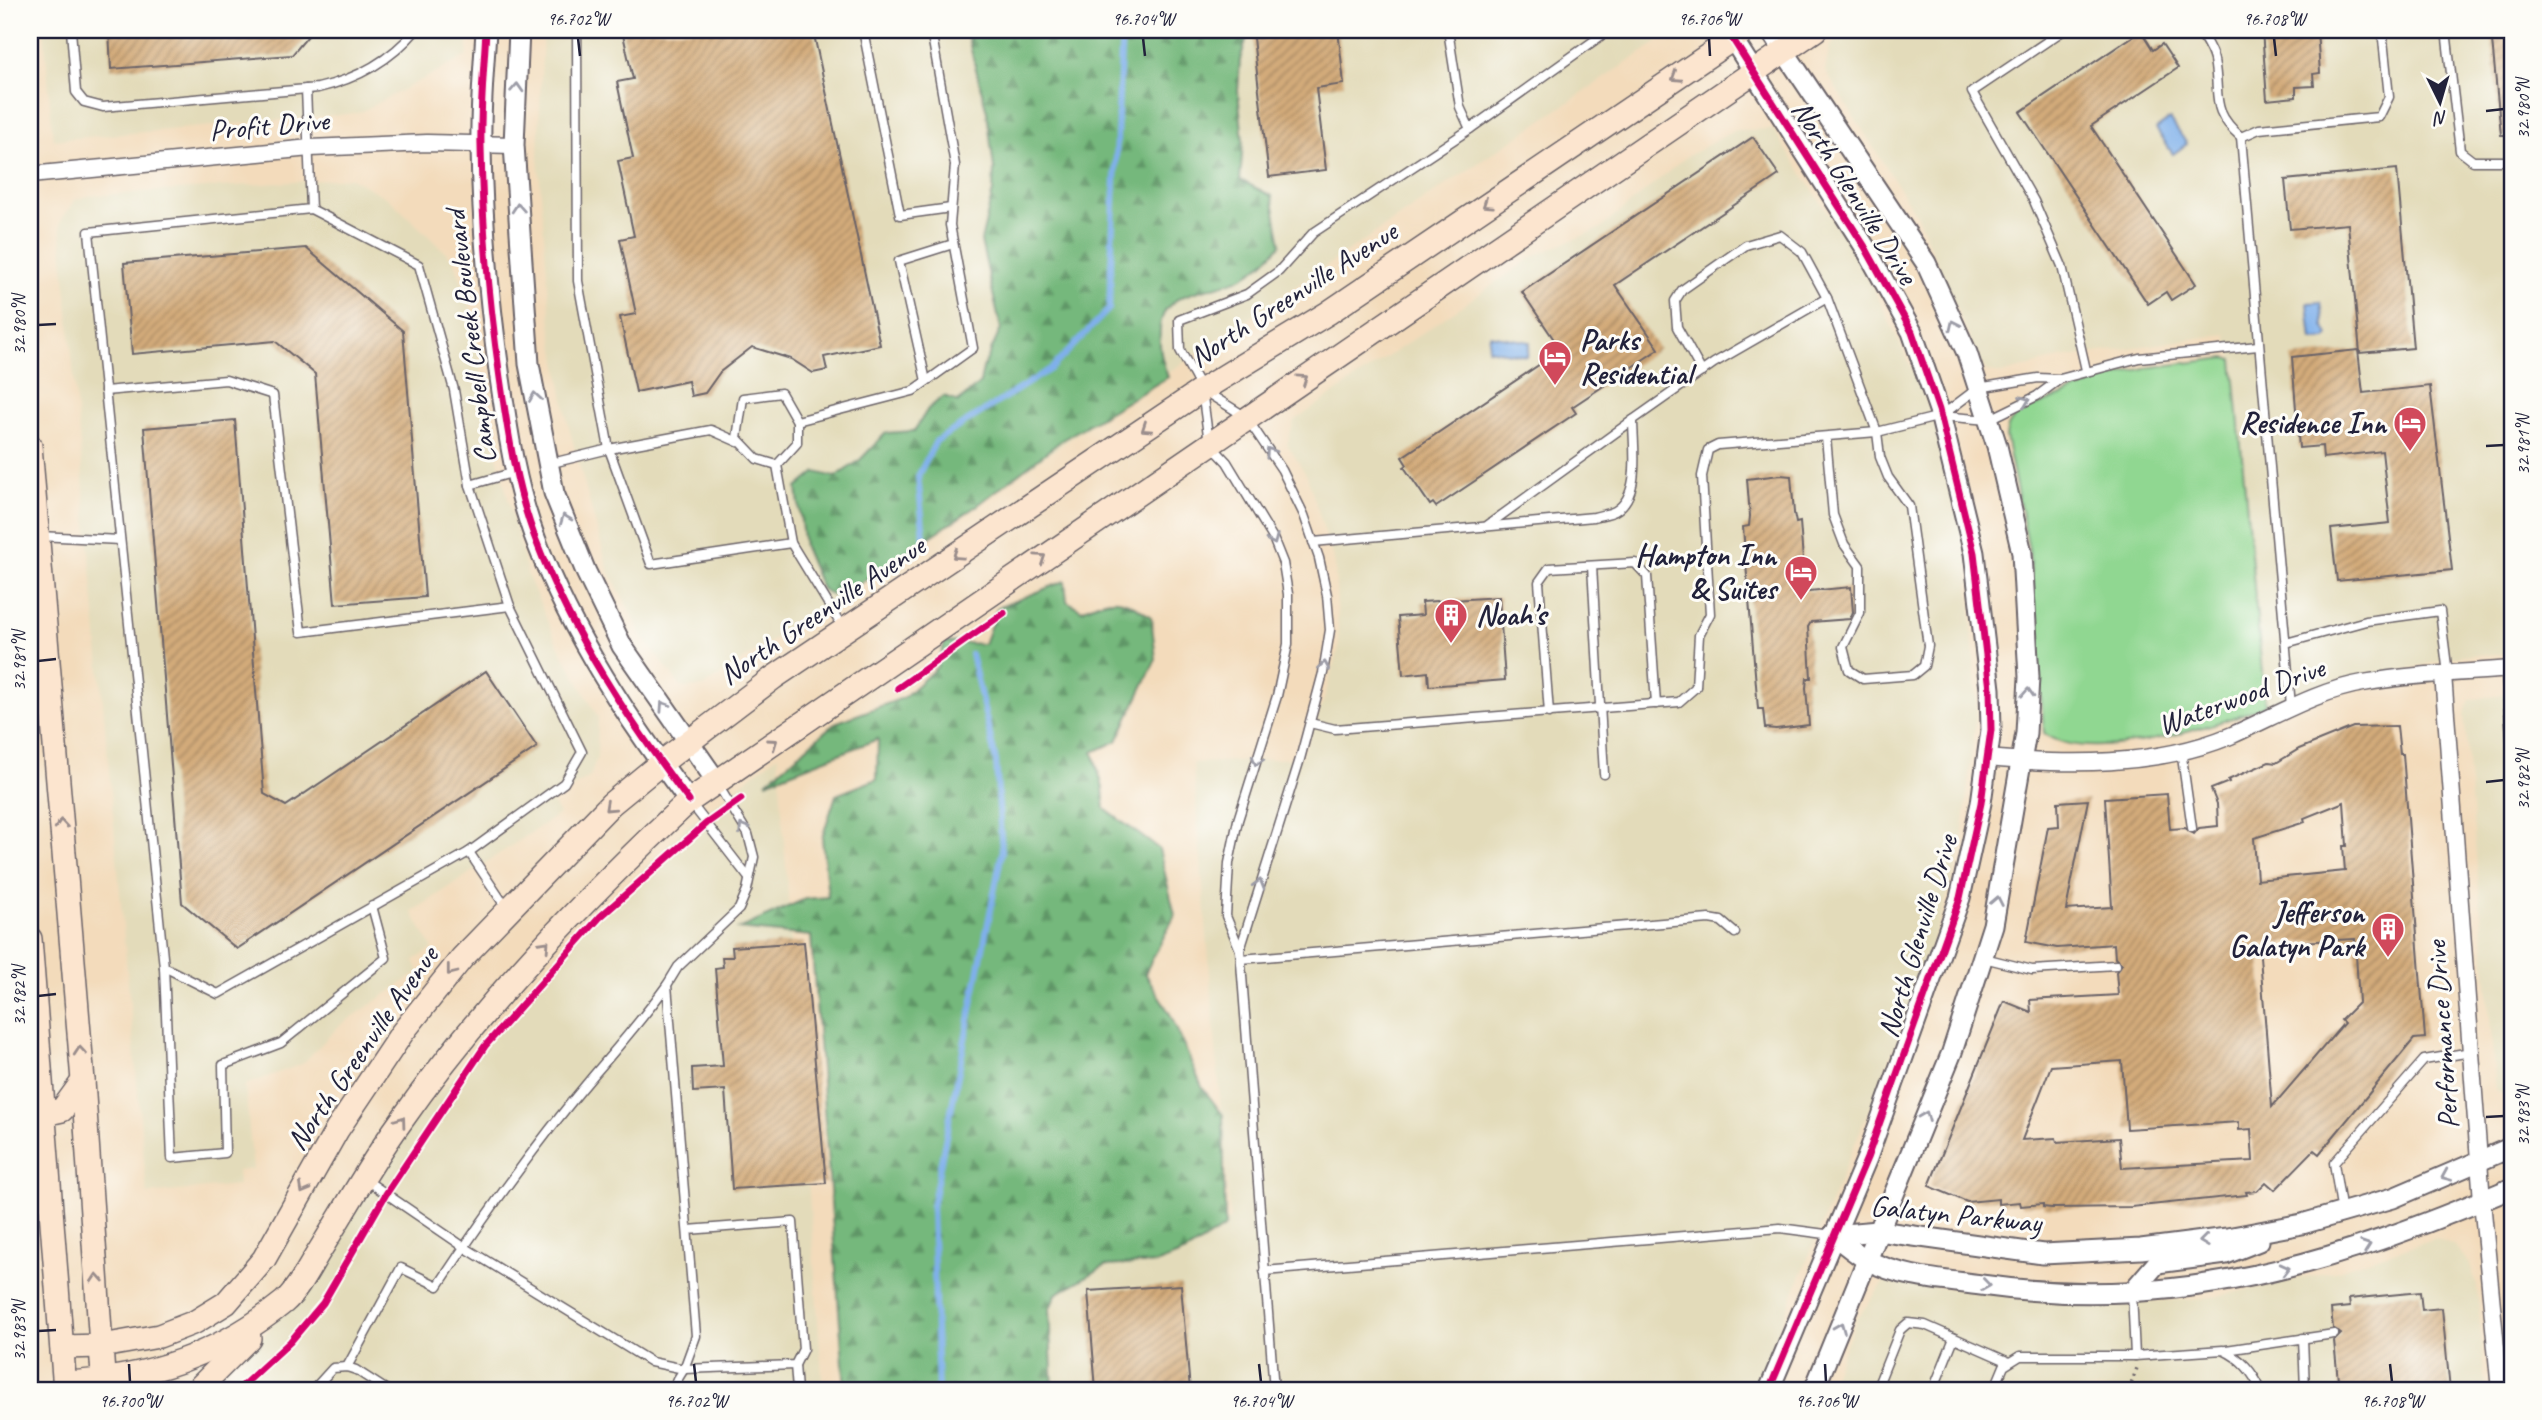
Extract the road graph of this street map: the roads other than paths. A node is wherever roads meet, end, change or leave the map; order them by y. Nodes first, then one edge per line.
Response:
1 (71, 30) edge
2 (416, 30) edge
3 (486, 30) edge
4 (519, 30) edge
5 (578, 30) edge
6 (863, 30) edge
7 (930, 30) edge
8 (1448, 30) edge
9 (1609, 30) edge
10 (1770, 30) edge
11 (1815, 30) edge
12 (2064, 30) edge
13 (2199, 30) edge
14 (2382, 30) edge
15 (2446, 30) edge
16 (1735, 33) edge
17 (1785, 50) junction
18 (1753, 73) junction
19 (306, 89) junction
20 (1470, 129) junction
21 (2241, 137) junction
22 (481, 145) junction
23 (514, 145) junction
24 (310, 148) junction
25 (2512, 161) edge
26 (30, 175) edge
27 (951, 208) junction
28 (311, 209) junction
29 (953, 244) junction
30 (1827, 298) junction
31 (2258, 346) junction
32 (2086, 370) junction
33 (1702, 372) junction
34 (2060, 379) junction
35 (926, 381) junction
36 (1978, 388) junction
37 (1202, 390) junction
38 (105, 391) junction
39 (1941, 416) junction
40 (1247, 417) junction
41 (1988, 419) junction
42 (1633, 420) junction
43 (797, 421) junction
44 (1877, 432) junction
45 (1826, 437) junction
46 (741, 443) junction
47 (1209, 443) junction
48 (30, 446) edge
49 (609, 449) junction
50 (548, 464) junction
51 (777, 466) junction
52 (516, 472) junction
53 (470, 485) junction
54 (1488, 525) junction
55 (33, 537) edge
56 (120, 540) junction
57 (1313, 542) junction
58 (791, 543) junction
59 (1592, 566) junction
60 (510, 606) junction
61 (845, 631) junction
62 (2286, 643) junction
63 (2509, 670) edge
64 (2445, 674) junction
65 (1656, 704) junction
66 (2291, 706) junction
67 (1601, 708) junction
68 (1549, 713) junction
69 (1310, 723) junction
70 (688, 743) junction
71 (2512, 748) edge
72 (2180, 750) junction
73 (1988, 758) junction
74 (2021, 761) junction
75 (661, 763) junction
76 (1604, 774) dead end
77 (717, 782) junction
78 (690, 801) junction
79 (2192, 828) dead end
80 (469, 852) junction
81 (748, 877) junction
82 (372, 906) junction
83 (508, 909) junction
84 (1735, 933) dead end
85 (30, 939) edge
86 (1241, 955) junction
87 (1982, 957) junction
88 (2116, 965) dead end
89 (164, 967) junction
90 (667, 985) junction
91 (2471, 1052) junction
92 (83, 1081) junction
93 (37, 1115) edge
94 (2512, 1147) edge
95 (2480, 1161) junction
96 (364, 1178) junction
97 (2512, 1188) edge
98 (2482, 1201) junction
99 (2342, 1213) junction
100 (2302, 1224) junction
101 (688, 1230) junction
102 (1878, 1231) junction
103 (1833, 1235) junction
104 (464, 1247) junction
105 (1868, 1260) junction
106 (1264, 1271) junction
107 (2132, 1293) junction
108 (286, 1300) junction
109 (2334, 1334) dead end
110 (1954, 1338) junction
111 (2303, 1338) junction
112 (102, 1346) junction
113 (62, 1348) junction
114 (2223, 1350) junction
115 (2136, 1356) junction
116 (2009, 1362) junction
117 (795, 1365) junction
118 (347, 1367) junction
119 (684, 1368) junction
120 (65, 1386) edge
121 (104, 1386) edge
122 (197, 1390) edge
123 (313, 1390) edge
124 (387, 1390) edge
125 (671, 1390) edge
126 (797, 1390) edge
127 (1274, 1390) edge
128 (1769, 1390) edge
129 (1814, 1390) edge
130 (1876, 1390) edge
131 (1933, 1390) edge
132 (1994, 1390) edge
133 (2261, 1390) edge
134 (2305, 1390) edge
135 (2500, 1390) edge

1 - 19 lane
2 - 19 lane
3 - 22 street, Campbell Creek Boulevard
23 -> 4 street, Campbell Creek Boulevard
5 - 49 lane
6 - 27 lane
7 - 27 lane
8 - 20 lane
9 - 20 lane
10 - 17 street, North Glenville Drive
11 - 17 main road
12 - 32 lane
13 - 21 lane
14 - 21 lane
15 - 25 lane
16 - 18 street, North Glenville Drive
16 -> 37 main road, North Greenville Avenue
17 - 18 main road
36 -> 17 street, North Glenville Drive
18 - 39 street, North Glenville Drive
40 -> 18 main road
19 - 24 lane
20 - 37 lane
21 - 31 lane
22 - 23 street, Profit Drive
22 - 24 street, Profit Drive
22 - 52 street, Campbell Creek Boulevard
50 -> 23 street, Campbell Creek Boulevard
24 - 26 street, Profit Drive
24 - 28 lane
27 - 29 lane
28 - 38 lane
28 - 53 lane
29 - 35 lane
29 - 35 lane
30 - 33 lane
30 - 33 lane
30 - 44 lane
31 - 32 lane
31 - 62 lane
32 - 34 lane
33 - 42 lane
34 - 36 lane
41 -> 34 lane
35 - 43 lane
36 - 39 lane
36 - 41 street, North Glenville Drive
37 - 40 lane
37 - 47 lane
37 -> 61 main road, North Greenville Avenue
38 - 56 lane
38 - 60 lane
39 - 41 lane
39 - 44 lane
39 - 73 street, North Glenville Drive
40 - 47 main road
57 -> 40 lane
74 -> 41 street, North Glenville Drive
42 - 54 lane
42 - 54 lane
43 - 46 lane
43 - 51 lane
44 - 45 lane
44 - 45 lane
45 - 65 lane
46 - 49 lane
46 - 51 lane
77 -> 47 main road
47 -> 86 lane
48 - 55 main road
49 - 50 lane
49 - 58 lane
50 - 52 street
70 -> 50 street, Campbell Creek Boulevard
51 - 58 lane
52 - 53 lane
52 - 75 street, Campbell Creek Boulevard
53 - 60 lane
54 - 57 lane
55 - 56 lane
92 -> 55 main road
56 - 89 lane
69 -> 57 lane
58 - 61 lane
59 - 65 lane
59 - 67 lane
59 - 68 lane
60 - 80 lane
61 - 70 main road, North Greenville Avenue
62 - 64 lane
62 - 66 lane
63 - 64 street, Waterwood Drive
63 - 71 lane
64 - 66 street, Waterwood Drive
64 - 91 street, Performance Drive
65 - 67 lane
66 - 72 street, Waterwood Drive
67 - 68 lane
67 - 76 lane
68 - 69 lane
86 -> 69 lane
70 - 75 main road, North Greenville Avenue
70 - 77 street, Campbell Creek Boulevard
72 - 74 street, Waterwood Drive
72 - 79 lane
73 - 74 street, Waterwood Drive
73 - 103 street, North Glenville Drive
87 -> 74 street, North Glenville Drive
75 - 78 street, Campbell Creek Boulevard
75 -> 83 main road, North Greenville Avenue
77 - 78 main road
81 -> 77 lane
78 - 81 lane
96 -> 78 main road
80 - 82 lane
80 - 83 lane
81 - 90 lane
82 - 89 lane
82 - 89 lane
83 -> 112 main road, North Greenville Avenue
84 - 86 lane
85 - 93 main road
86 - 106 lane
87 - 88 lane
102 -> 87 street, North Glenville Drive
90 - 101 lane
90 - 104 lane
91 - 95 street, Performance Drive
91 - 99 lane
92 - 93 main road
112 -> 92 main road
93 - 113 main road
94 - 95 street, Galatyn Parkway
95 - 98 street, Performance Drive
95 -> 99 street, Galatyn Parkway
96 - 104 lane
96 - 108 main road
97 - 98 street, Galatyn Parkway
107 -> 98 street, Galatyn Parkway
98 - 135 street, Performance Drive
99 - 100 street, Galatyn Parkway
100 -> 102 street, Galatyn Parkway
100 - 107 street
101 - 117 lane
101 - 119 lane
102 - 103 street, Galatyn Parkway
102 - 105 street, North Glenville Drive
103 - 105 street, Galatyn Parkway
103 - 106 lane
103 - 128 street, North Glenville Drive
104 - 118 lane
104 - 119 lane
105 -> 107 street, Galatyn Parkway
129 -> 105 street, North Glenville Drive
106 - 127 lane
107 - 115 lane
108 - 121 main road
108 - 122 main road
109 - 111 lane
110 - 116 lane
110 - 130 lane
110 - 131 lane
111 - 114 lane
111 - 134 lane
112 - 113 main road, North Greenville Avenue
112 - 121 main road
113 - 120 main road
114 - 115 lane
114 - 133 lane
115 - 116 lane
116 - 132 lane
117 - 119 lane
117 - 126 lane
118 - 123 lane
118 - 124 lane
119 - 125 lane
120 - 121 main road

